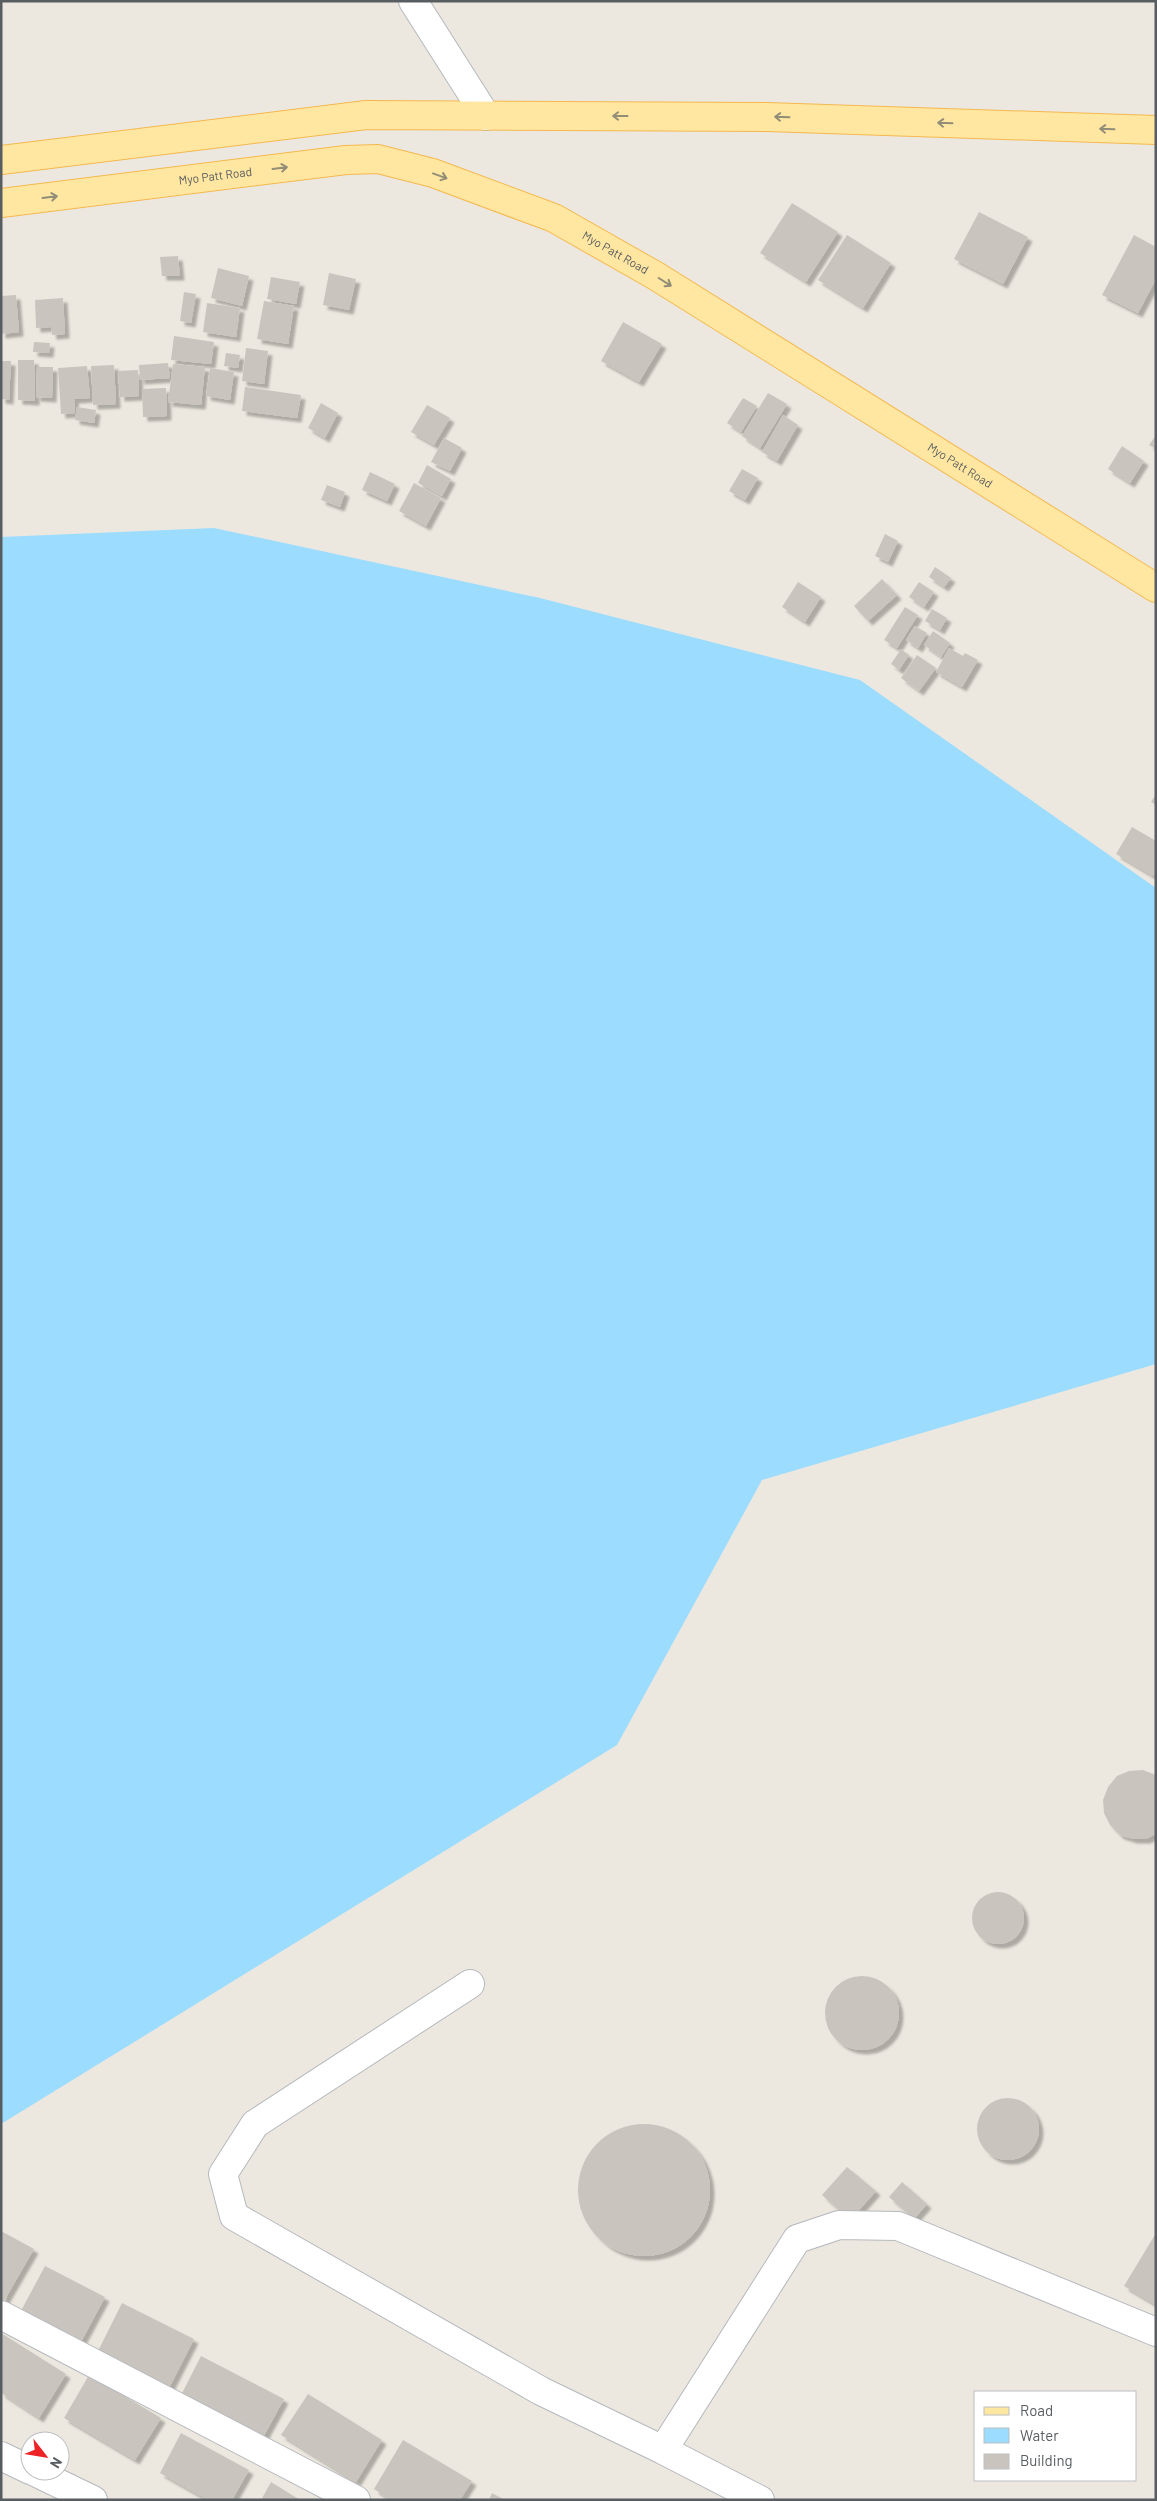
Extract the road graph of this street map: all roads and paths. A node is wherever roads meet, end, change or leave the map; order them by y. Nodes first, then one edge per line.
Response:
1 (414, 1) edge
2 (486, 116) junction
3 (1156, 130) edge
4 (224, 134) junction
5 (1, 160) edge
6 (228, 174) junction
7 (1, 203) edge
8 (1156, 588) edge
9 (470, 1984) dead end
10 (1, 2315) edge
11 (1156, 2332) edge
12 (663, 2450) junction
13 (1, 2456) edge
14 (20, 2465) edge
15 (54, 2481) edge
16 (93, 2500) edge
17 (356, 2500) edge
18 (760, 2500) edge

1 - 2 street
3 -> 2 main road
2 - 4 main road
4 - 5 main road
4 - 6 main road
7 -> 6 main road, Myo Patt Road
6 -> 8 main road, Myo Patt Road
9 - 12 street
10 - 17 street
11 - 12 street
12 - 18 street
13 - 14 street
15 - 16 street

